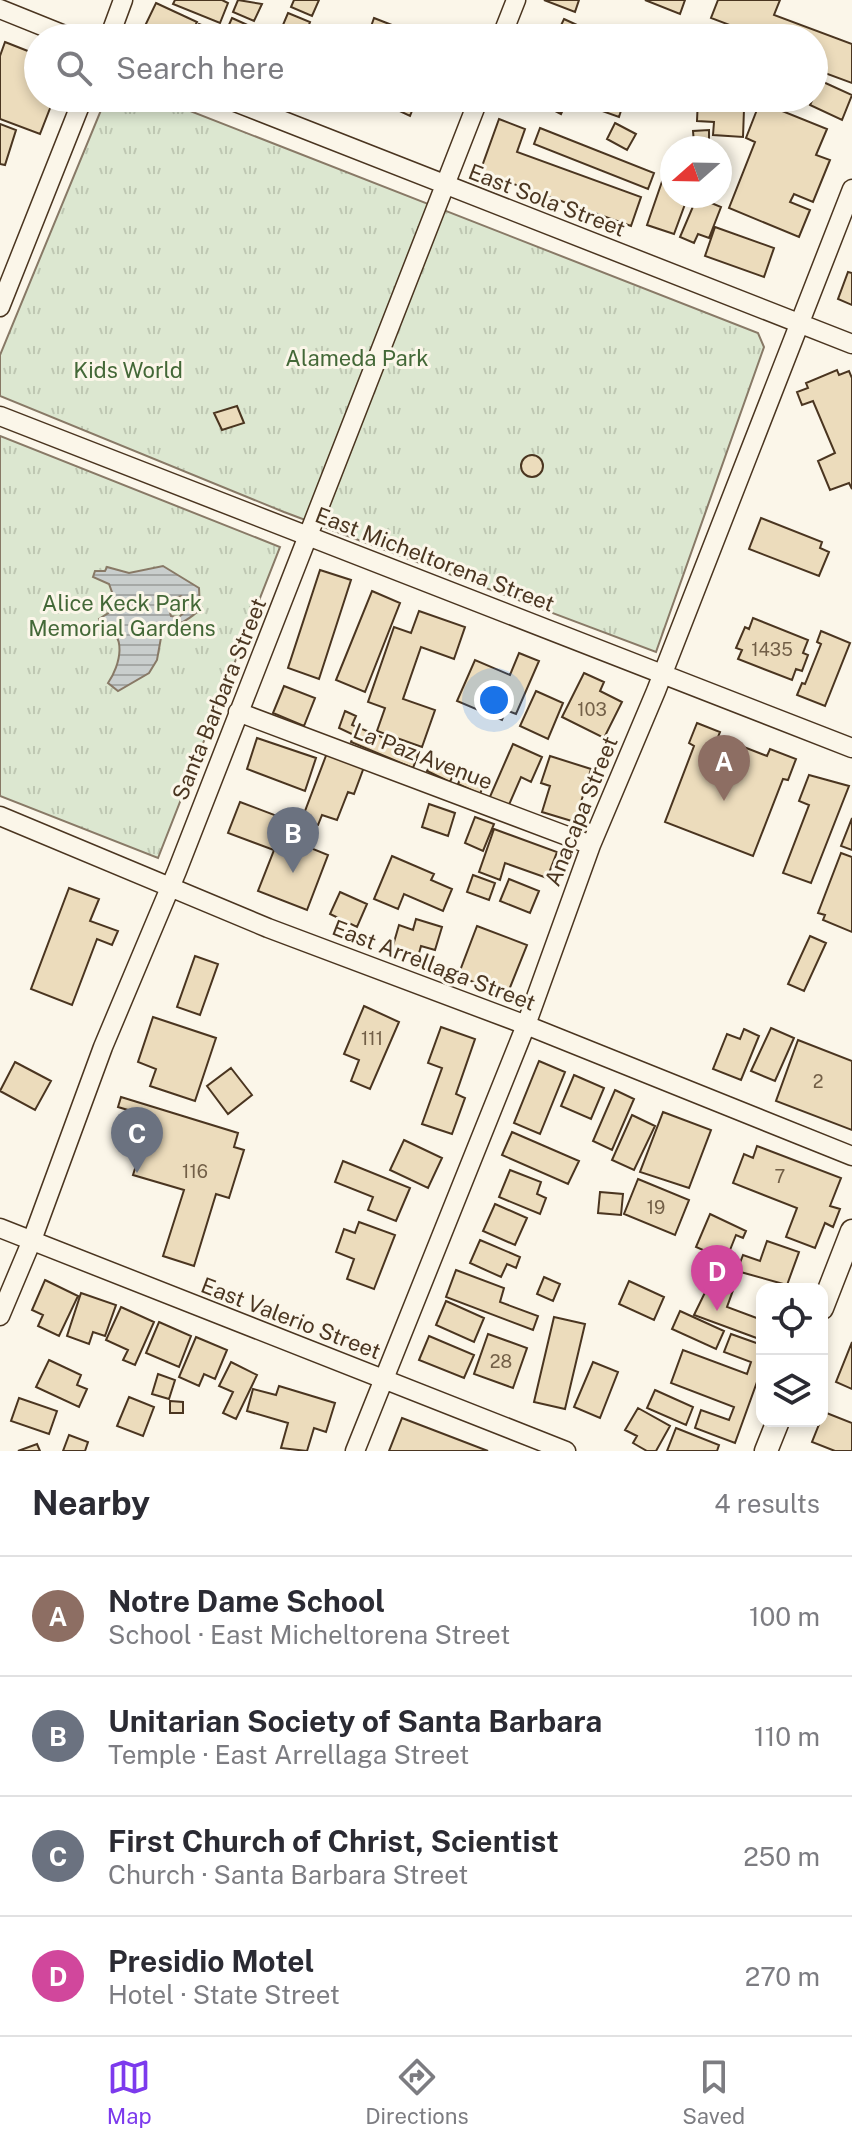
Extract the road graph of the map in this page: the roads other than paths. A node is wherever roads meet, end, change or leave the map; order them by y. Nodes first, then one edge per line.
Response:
1 (123, 0) edge
2 (516, 0) edge
3 (0, 9) edge
4 (37, 24) edge
5 (114, 24) edge
6 (507, 24) edge
7 (77, 112) edge
8 (260, 112) edge
9 (474, 112) edge
10 (446, 186) junction
11 (852, 189) edge
12 (0, 307) edge
13 (799, 323) junction
14 (852, 344) edge
15 (0, 416) edge
16 (309, 536) junction
17 (663, 674) junction
18 (238, 712) junction
19 (852, 748) edge
20 (0, 816) edge
21 (591, 845) junction
22 (170, 886) junction
23 (526, 1025) junction
24 (852, 1156) edge
25 (0, 1228) edge
26 (852, 1231) edge
27 (32, 1240) junction
28 (828, 1293) edge
29 (0, 1316) edge
30 (385, 1379) junction
31 (776, 1427) edge
32 (355, 1451) edge
33 (566, 1451) edge
34 (766, 1451) edge

1 - 5 street
2 - 6 street
3 - 4 street
7 - 12 street
8 - 10 street, East Sola Street
9 - 10 street, Santa Barbara Street
10 - 13 street, East Sola Street
10 - 16 street, Santa Barbara Street
11 - 13 street, Anacapa Street
13 - 14 street, East Sola Street
13 - 17 street, Anacapa Street
15 - 16 street, East Micheltorena Street
16 - 17 street, East Micheltorena Street
16 - 18 street, Santa Barbara Street
17 - 19 street, East Micheltorena Street
17 - 21 street, Anacapa Street
18 - 21 street, La Paz Avenue
18 - 22 street, Santa Barbara Street
20 - 22 street, East Arrellaga Street
21 - 23 street, Anacapa Street
22 - 23 street, East Arrellaga Street
22 - 27 street, Santa Barbara Street
23 - 24 street, East Arrellaga Street
23 - 30 street, Anacapa Street
25 - 27 street, East Valerio Street
26 - 28 main road
27 - 29 street, Santa Barbara Street
27 - 30 street, East Valerio Street
30 - 32 street, Anacapa Street
30 - 33 street, East Valerio Street
31 - 34 main road

